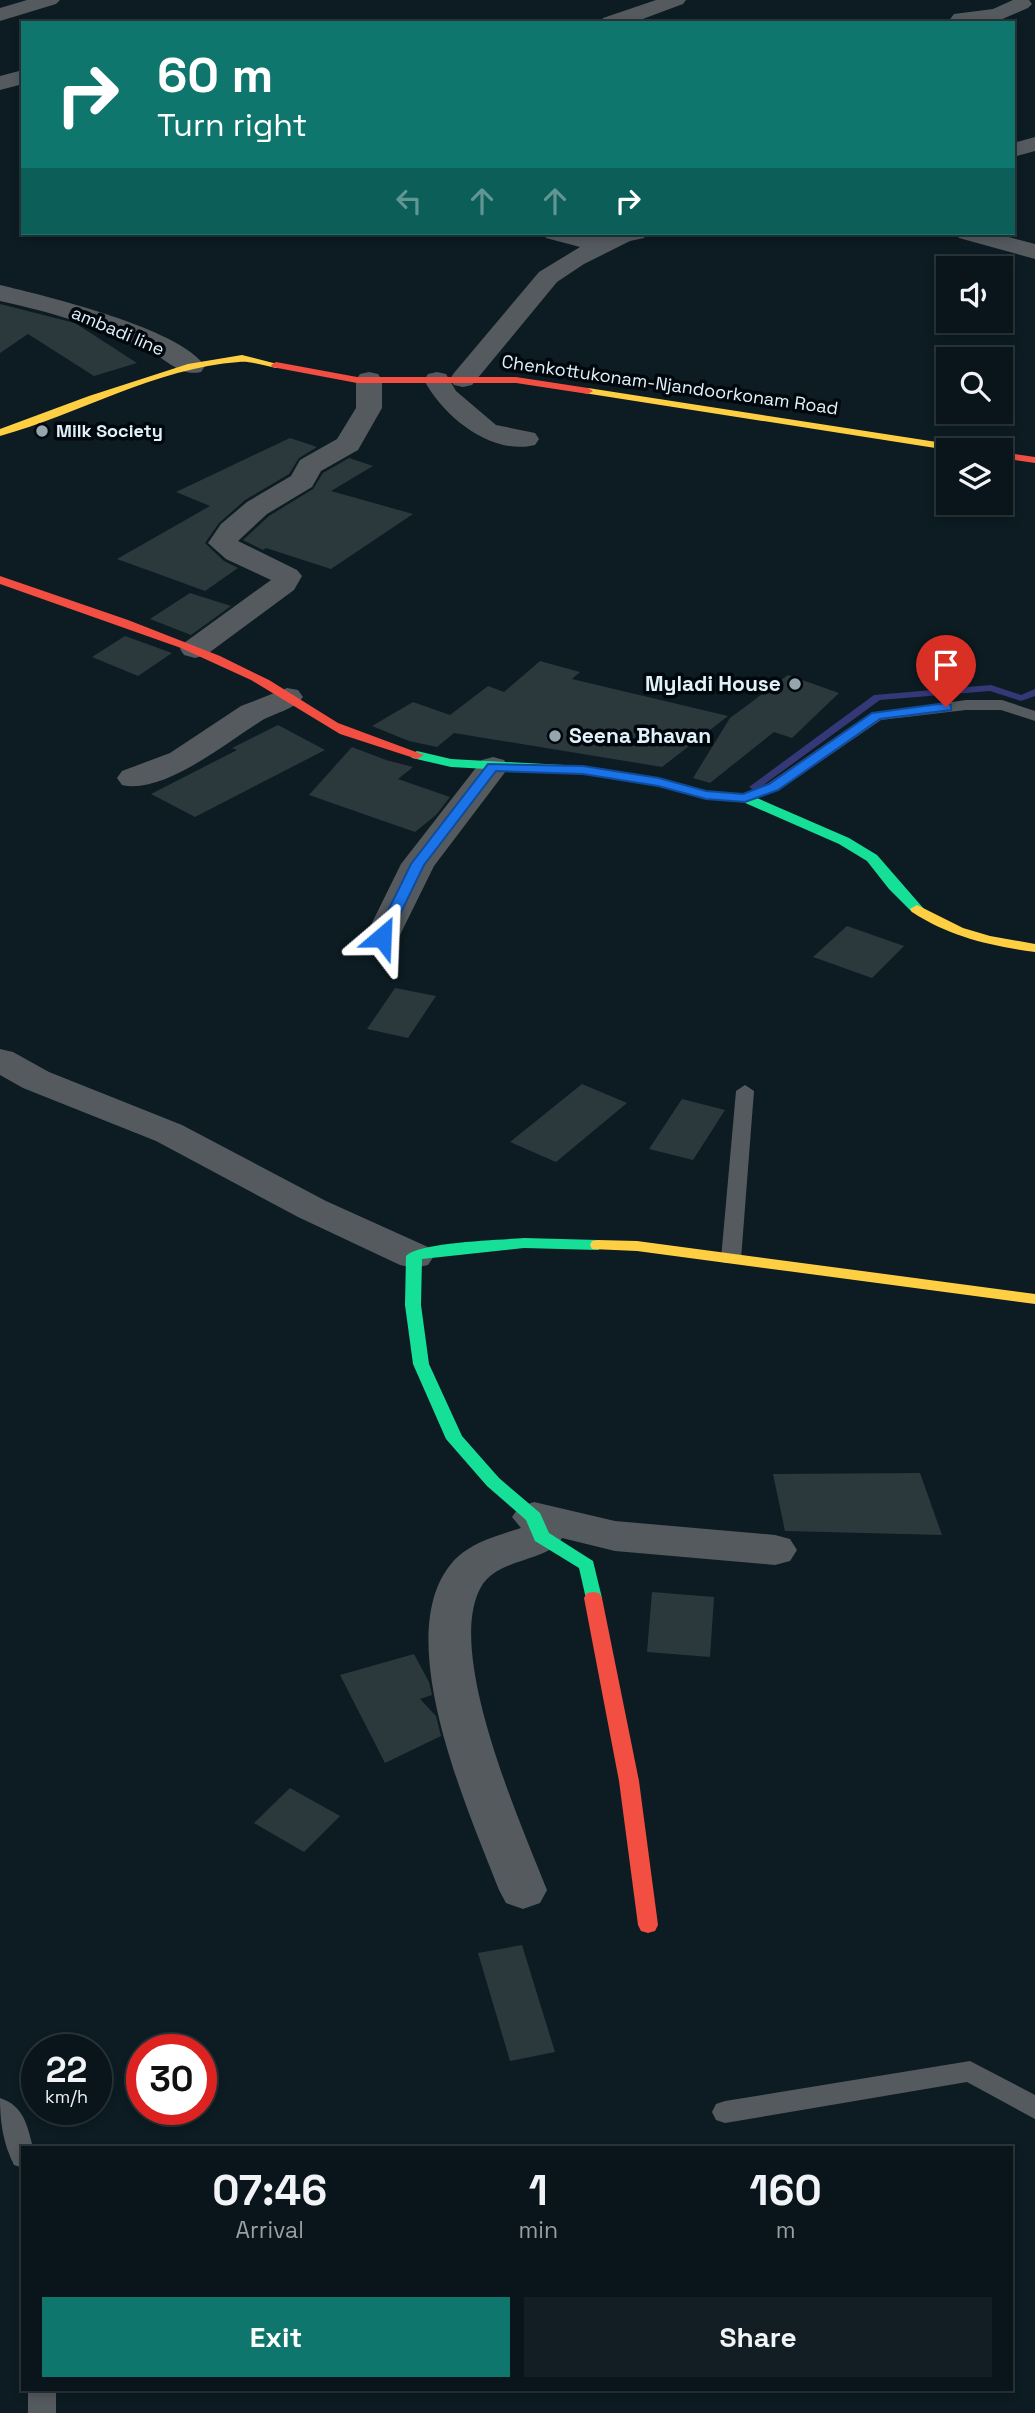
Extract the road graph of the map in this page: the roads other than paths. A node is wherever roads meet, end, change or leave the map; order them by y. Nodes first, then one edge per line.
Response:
1 (50, 0) edge
2 (676, 0) edge
3 (1022, 3) edge
4 (0, 15) edge
5 (617, 21) edge
6 (960, 21) edge
7 (21, 78) edge
8 (0, 83) edge
9 (1035, 144) edge
10 (1015, 149) edge
11 (562, 235) edge
12 (630, 235) edge
13 (975, 235) edge
14 (602, 246) junction
15 (1035, 252) edge
16 (0, 293) edge
17 (192, 366) junction
18 (369, 380) junction
19 (450, 380) junction
20 (0, 433) edge
21 (525, 439) dead end
22 (936, 445) edge
23 (1013, 457) edge
24 (1035, 460) edge
25 (0, 580) edge
26 (195, 649) junction
27 (287, 697) junction
28 (1035, 716) edge
29 (493, 767) junction
30 (133, 778) dead end
31 (745, 798) junction
32 (382, 937) dead end
33 (1035, 948) edge
34 (0, 1060) edge
35 (745, 1091) dead end
36 (415, 1256) junction
37 (731, 1259) junction
38 (1035, 1299) edge
39 (537, 1527) junction
40 (775, 1550) dead end
41 (523, 1890) dead end
42 (649, 1925) dead end
43 (1035, 2108) edge
44 (0, 2109) edge
45 (725, 2112) dead end
46 (21, 2150) edge
47 (42, 2391) edge
48 (42, 2413) edge

1 - 4 street
2 - 5 street
3 - 6 street
7 - 8 street
9 - 10 street
11 - 14 street
12 - 14 street
13 - 15 street
14 - 19 street
16 - 17 street, ambadi line
17 - 18 street, Chenkottukonam-Njandoorkonam Road
17 - 20 street, Chenkottukonam-Njandoorkonam Road
18 - 19 street, Chenkottukonam-Njandoorkonam Road
18 - 26 street
19 - 21 street
19 - 22 street, Chenkottukonam-Njandoorkonam Road
23 - 24 street
25 - 26 street
26 - 27 street
27 - 29 street
27 - 30 street
28 - 31 lane
29 - 31 street
29 - 32 street
31 - 33 street
34 - 36 street
35 - 37 lane
36 - 37 street
36 - 39 street
37 - 38 street
39 - 40 street
39 - 41 street
39 - 42 street
43 - 45 lane
44 - 46 lane
47 - 48 lane

